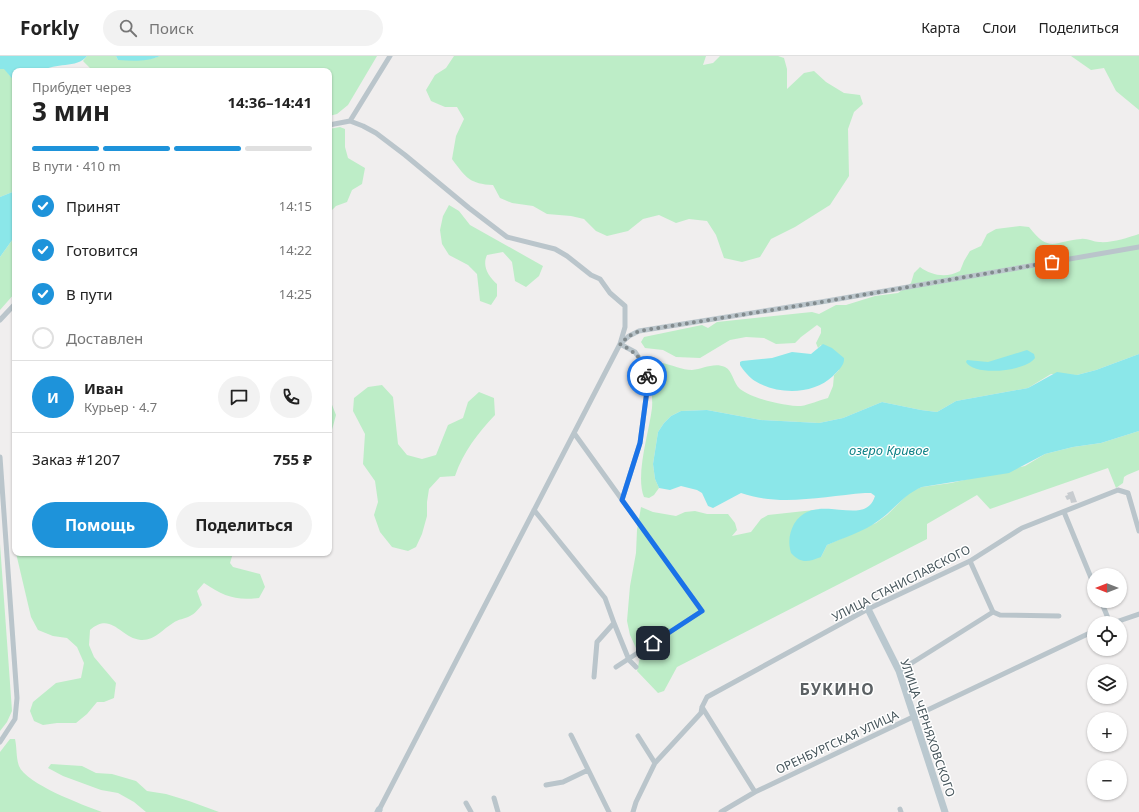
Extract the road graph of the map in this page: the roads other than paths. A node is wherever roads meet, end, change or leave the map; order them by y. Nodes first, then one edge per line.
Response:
1 (390, 56) edge
2 (350, 121) junction
3 (332, 124) edge
4 (1139, 248) edge
5 (12, 307) edge
6 (0, 320) edge
7 (620, 344) junction
8 (574, 433) junction
9 (0, 457) edge
10 (622, 500) junction
11 (534, 510) junction
12 (1064, 512) junction
13 (1139, 531) edge
14 (970, 561) junction
15 (1087, 568) edge
16 (868, 609) junction
17 (993, 612) junction
18 (1139, 614) edge
19 (1059, 616) dead end
20 (1127, 618) edge
21 (614, 623) junction
22 (1087, 635) edge
23 (629, 658) junction
24 (616, 666) dead end
25 (636, 667) dead end
26 (899, 671) junction
27 (594, 677) dead end
28 (702, 707) junction
29 (914, 716) junction
30 (571, 735) dead end
31 (638, 736) dead end
32 (0, 742) edge
33 (655, 763) junction
34 (588, 770) junction
35 (546, 784) dead end
36 (755, 792) junction
37 (494, 798) dead end
38 (466, 803) dead end
39 (378, 811) edge
40 (471, 812) edge
41 (498, 812) edge
42 (609, 812) edge
43 (633, 812) edge
44 (722, 812) edge
45 (945, 812) edge

1 - 2 street
2 - 3 street
2 - 7 street
4 - 7 street
5 - 6 street
7 - 8 street
7 - 10 street
8 - 10 street
8 - 11 street
9 - 32 street
10 - 23 street
11 - 21 street
11 - 39 street
12 - 13 street, УЛИЦА СТАНИСЛАВСКОГО
12 - 14 street, УЛИЦА СТАНИСЛАВСКОГО
12 - 15 street
14 - 16 street, УЛИЦА СТАНИСЛАВСКОГО
14 - 17 street
16 - 26 street, УЛИЦА ЧЕРНЯХОВСКОГО
16 - 28 street, УЛИЦА СТАНИСЛАВСКОГО
17 - 19 street
17 - 26 street
18 - 20 street
21 - 23 street
21 - 27 street
22 - 29 street, ОРЕНБУРГСКАЯ УЛИЦА
23 - 24 street
23 - 25 street
26 - 29 street, УЛИЦА ЧЕРНЯХОВСКОГО
28 - 33 street, УЛИЦА СТАНИСЛАВСКОГО
28 - 36 street
29 - 36 street, ОРЕНБУРГСКАЯ УЛИЦА
29 - 45 street, УЛИЦА ЧЕРНЯХОВСКОГО
30 - 34 street
31 - 33 street
33 - 43 street, УЛИЦА СТАНИСЛАВСКОГО
34 - 35 street
34 - 42 street
36 - 44 street, ОРЕНБУРГСКАЯ УЛИЦА
37 - 41 street
38 - 40 street

